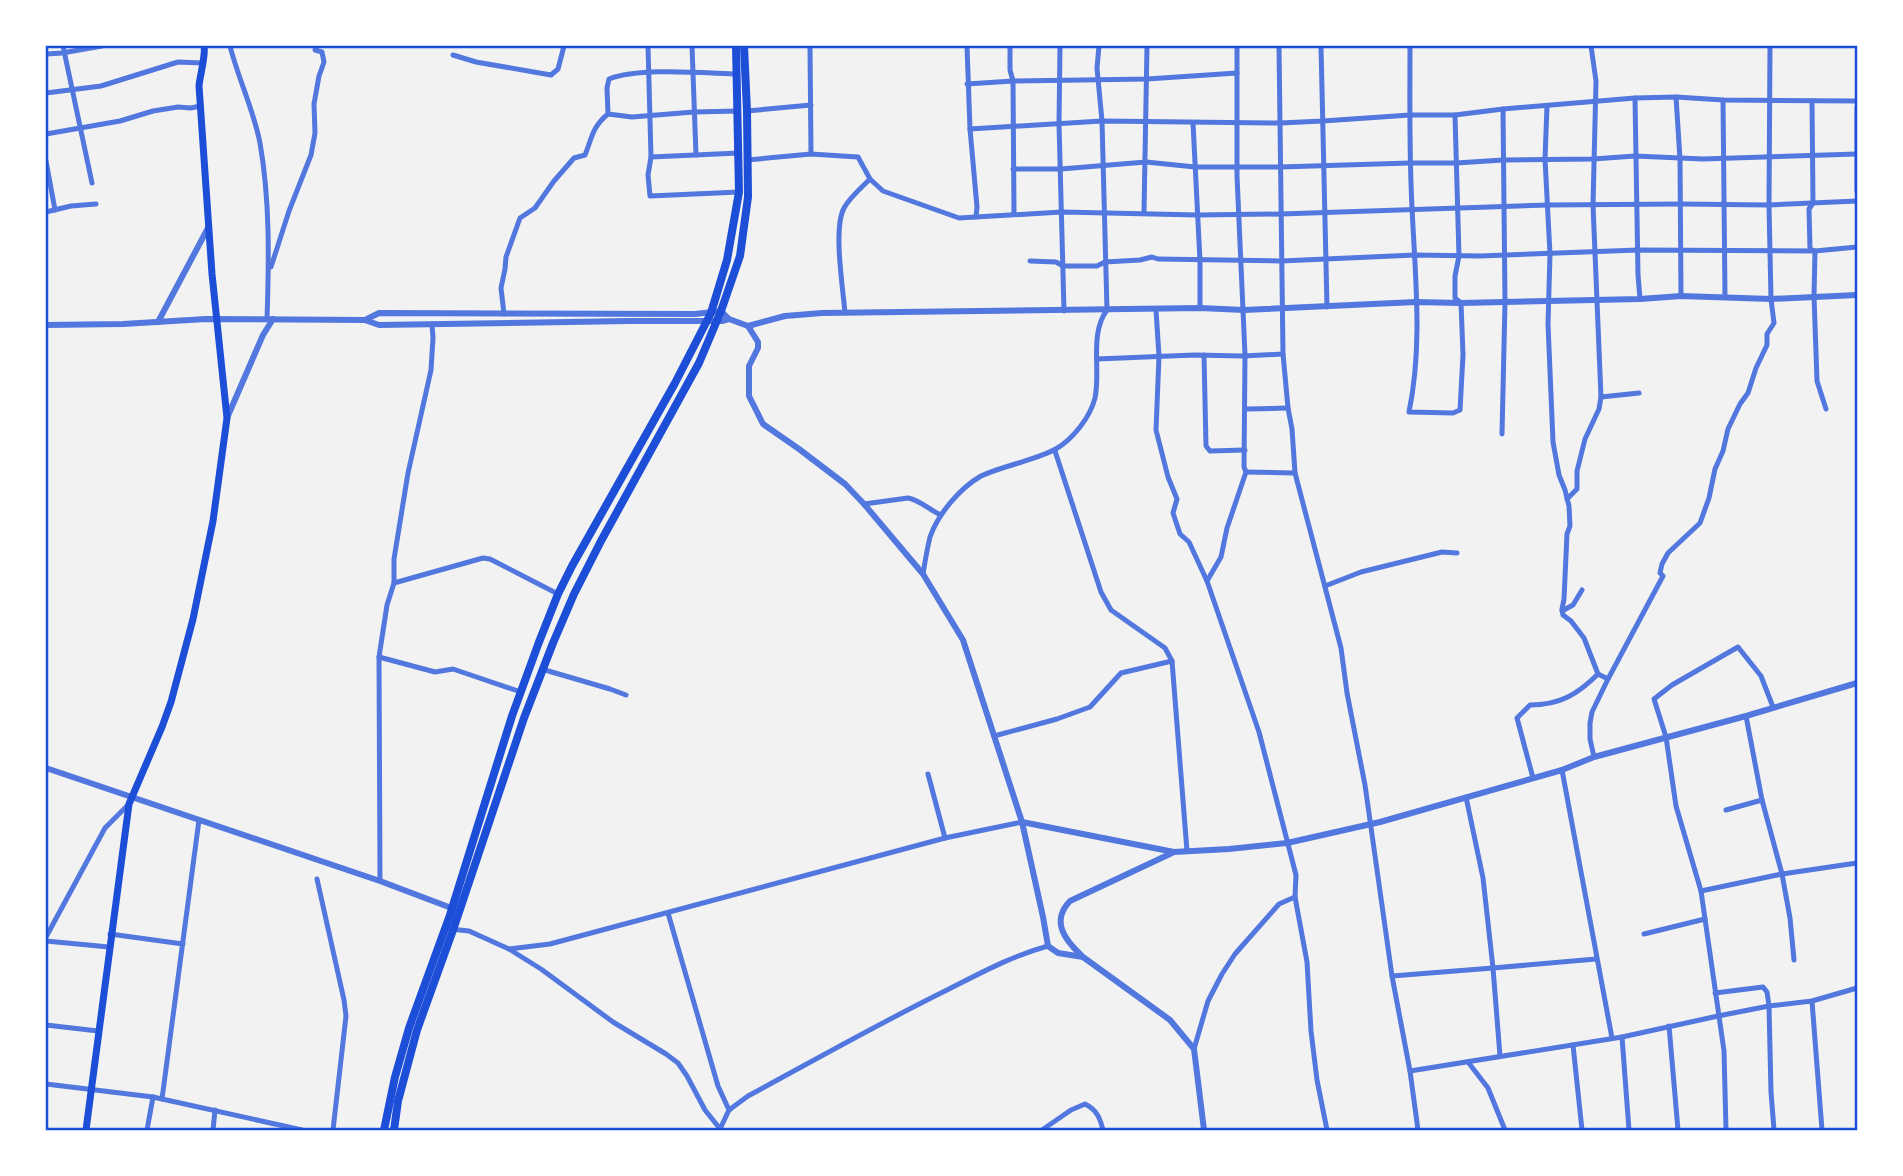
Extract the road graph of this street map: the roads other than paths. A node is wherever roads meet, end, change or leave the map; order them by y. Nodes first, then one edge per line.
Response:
1 (102, 46) edge
2 (204, 46) edge
3 (230, 46) edge
4 (316, 46) edge
5 (564, 46) edge
6 (648, 46) edge
7 (692, 46) edge
8 (736, 46) edge
9 (744, 46) edge
10 (810, 46) edge
11 (967, 46) edge
12 (1010, 46) edge
13 (1060, 46) edge
14 (1099, 46) edge
15 (1147, 46) edge
16 (1237, 46) edge
17 (1279, 46) edge
18 (1321, 46) edge
19 (1410, 46) edge
20 (1591, 46) edge
21 (1770, 46) edge
22 (64, 49) edge
23 (46, 54) edge
24 (453, 55) dead end
25 (202, 63) junction
26 (649, 73) junction
27 (693, 73) junction
28 (1237, 73) junction
29 (738, 74) junction
30 (1099, 79) junction
31 (1147, 79) junction
32 (1013, 81) junction
33 (1060, 81) junction
34 (967, 84) junction
35 (71, 91) junction
36 (46, 93) edge
37 (1676, 97) junction
38 (1635, 98) junction
39 (1594, 100) junction
40 (1723, 100) junction
41 (1768, 100) junction
42 (1812, 101) junction
43 (1857, 102) edge
44 (811, 105) junction
45 (200, 106) junction
46 (1547, 106) junction
47 (1857, 107) edge
48 (1503, 109) junction
49 (743, 111) junction
50 (694, 112) junction
51 (608, 114) junction
52 (650, 115) junction
53 (1410, 115) junction
54 (1455, 115) junction
55 (1102, 121) junction
56 (1147, 121) junction
57 (1323, 121) junction
58 (1193, 122) junction
59 (1236, 123) junction
60 (1280, 123) junction
61 (1059, 124) junction
62 (1012, 125) junction
63 (80, 128) junction
64 (970, 129) junction
65 (46, 134) edge
66 (811, 154) junction
67 (696, 155) junction
68 (1857, 155) edge
69 (1635, 156) junction
70 (651, 157) junction
71 (1813, 157) junction
72 (742, 158) junction
73 (1722, 158) junction
74 (1768, 158) junction
75 (1545, 159) junction
76 (1593, 159) junction
77 (1680, 159) junction
78 (1503, 160) junction
79 (46, 161) edge
80 (1146, 162) junction
81 (1410, 163) junction
82 (1456, 163) junction
83 (1103, 165) junction
84 (1324, 165) junction
85 (1237, 166) junction
86 (1195, 167) junction
87 (1280, 167) junction
88 (1013, 169) junction
89 (1061, 169) junction
90 (870, 179) junction
91 (92, 183) dead end
92 (1857, 191) edge
93 (739, 192) junction
94 (1857, 201) edge
95 (1813, 203) junction
96 (96, 204) dead end
97 (1637, 204) junction
98 (1681, 204) junction
99 (1723, 204) junction
100 (1548, 205) junction
101 (1593, 205) junction
102 (1769, 205) junction
103 (1457, 208) junction
104 (1504, 208) junction
105 (1412, 209) junction
106 (55, 210) junction
107 (1326, 211) junction
108 (46, 212) edge
109 (1062, 212) junction
110 (1104, 212) junction
111 (1144, 212) junction
112 (1014, 214) junction
113 (1239, 214) junction
114 (1281, 214) junction
115 (1198, 215) junction
116 (976, 217) junction
117 (210, 225) junction
118 (1857, 247) edge
119 (1769, 249) junction
120 (1638, 250) junction
121 (1725, 250) junction
122 (1681, 251) junction
123 (1815, 251) junction
124 (1596, 252) junction
125 (1550, 254) junction
126 (1505, 255) junction
127 (1415, 256) junction
128 (1459, 256) junction
129 (1326, 259) junction
130 (1030, 261) dead end
131 (1200, 261) junction
132 (1281, 261) junction
133 (1105, 262) junction
134 (1241, 262) junction
135 (1063, 266) junction
136 (269, 274) junction
137 (1857, 295) edge
138 (1681, 296) junction
139 (1814, 296) junction
140 (1725, 297) junction
141 (1640, 299) junction
142 (1771, 299) junction
143 (1596, 300) junction
144 (1548, 301) junction
145 (1416, 302) junction
146 (1506, 302) junction
147 (1461, 303) junction
148 (1327, 307) junction
149 (1283, 308) junction
150 (1200, 309) junction
151 (1107, 310) junction
152 (1156, 310) junction
153 (1244, 310) junction
154 (721, 311) junction
155 (1065, 311) junction
156 (845, 313) junction
157 (482, 314) junction
158 (504, 314) junction
159 (712, 318) junction
160 (729, 318) junction
161 (270, 319) junction
162 (365, 320) junction
163 (158, 322) junction
164 (432, 324) junction
165 (482, 324) junction
166 (46, 325) edge
167 (748, 326) junction
168 (1283, 354) junction
169 (1204, 355) junction
170 (1245, 355) junction
171 (1158, 356) junction
172 (1097, 359) junction
173 (1639, 393) dead end
174 (1601, 397) junction
175 (1288, 408) junction
176 (1246, 409) junction
177 (1826, 410) dead end
178 (227, 418) junction
179 (648, 431) junction
180 (1502, 434) dead end
181 (659, 435) junction
182 (1245, 450) junction
183 (1055, 451) junction
184 (1246, 472) junction
185 (1295, 473) junction
186 (1567, 499) junction
187 (863, 504) junction
188 (941, 515) junction
189 (1457, 553) dead end
190 (923, 574) junction
191 (1208, 581) junction
192 (394, 583) junction
193 (1325, 586) junction
194 (1582, 590) dead end
195 (558, 594) junction
196 (1562, 611) junction
197 (539, 642) junction
198 (553, 643) junction
199 (379, 657) junction
200 (1172, 661) junction
201 (545, 670) junction
202 (1598, 674) junction
203 (1608, 678) junction
204 (1857, 683) edge
205 (521, 692) junction
206 (626, 695) dead end
207 (1773, 707) junction
208 (1746, 716) junction
209 (994, 736) junction
210 (1665, 737) junction
211 (1594, 757) junction
212 (46, 768) edge
213 (1562, 770) junction
214 (928, 774) dead end
215 (1533, 778) junction
216 (1466, 797) junction
217 (1762, 800) junction
218 (130, 801) junction
219 (1726, 810) dead end
220 (199, 820) junction
221 (1022, 822) junction
222 (1370, 825) junction
223 (945, 838) junction
224 (1287, 842) junction
225 (1186, 851) junction
226 (1174, 852) junction
227 (1857, 863) edge
228 (1782, 874) junction
229 (317, 878) dead end
230 (380, 881) junction
231 (1701, 891) junction
232 (1295, 897) junction
233 (454, 913) junction
234 (668, 913) junction
235 (1705, 919) junction
236 (449, 928) junction
237 (469, 930) junction
238 (110, 934) junction
239 (1644, 934) dead end
240 (46, 939) edge
241 (183, 944) junction
242 (1048, 946) junction
243 (109, 947) junction
244 (509, 949) junction
245 (1083, 957) junction
246 (1596, 958) junction
247 (1794, 960) dead end
248 (1493, 968) junction
249 (1392, 976) junction
250 (1857, 988) edge
251 (1715, 993) junction
252 (1812, 1001) junction
253 (1769, 1006) junction
254 (1718, 1016) junction
255 (46, 1025) edge
256 (1669, 1026) junction
257 (413, 1029) junction
258 (98, 1031) junction
259 (1622, 1037) junction
260 (1612, 1038) junction
261 (1573, 1045) junction
262 (1194, 1049) junction
263 (1500, 1056) junction
264 (1468, 1062) junction
265 (1410, 1070) junction
266 (46, 1084) edge
267 (90, 1090) junction
268 (153, 1097) junction
269 (162, 1098) junction
270 (215, 1110) junction
271 (729, 1110) junction
272 (86, 1130) edge
273 (147, 1130) edge
274 (213, 1130) edge
275 (303, 1130) edge
276 (333, 1130) edge
277 (384, 1130) edge
278 (394, 1130) edge
279 (721, 1130) edge
280 (1042, 1130) edge
281 (1103, 1130) edge
282 (1204, 1130) edge
283 (1327, 1130) edge
284 (1418, 1130) edge
285 (1505, 1130) edge
286 (1581, 1130) edge
287 (1629, 1130) edge
288 (1678, 1130) edge
289 (1726, 1130) edge
290 (1774, 1130) edge
291 (1822, 1130) edge

1 - 22 street
2 - 25 main road
3 - 136 street
4 - 136 street
5 - 24 street
6 - 26 street
7 - 27 street
8 - 29 highway
9 - 49 highway
10 - 44 street
11 - 34 street
12 - 32 street
13 - 33 street
14 - 30 street
15 - 31 street
16 - 28 street
17 - 60 street
18 - 57 street
19 - 53 street
20 - 39 street
21 - 41 street
22 - 23 street
22 - 35 street
25 - 35 street
25 - 45 main road
26 - 27 street
26 - 51 street
26 - 52 street
27 - 29 street
27 - 50 street
28 - 31 street
28 - 59 street
29 - 49 highway
30 - 31 street
30 - 33 street
30 - 55 street
31 - 56 street
32 - 33 street
32 - 34 street
32 - 62 street
33 - 61 street
34 - 64 street
35 - 36 street
35 - 63 street
37 - 38 street
37 - 40 street
37 - 77 street
38 - 39 street
38 - 69 street
39 - 46 street
39 - 76 street
40 - 41 street
40 - 73 street
41 - 42 street
41 - 74 street
42 - 43 street
42 - 71 street
44 - 49 street
44 - 66 street
45 - 63 street
45 - 117 main road
46 - 48 street
46 - 75 street
47 - 68 street
48 - 54 street
48 - 78 street
49 - 50 street
49 - 72 highway
50 - 52 street
50 - 67 street
51 - 52 street
51 - 158 street
52 - 70 street
53 - 54 street
53 - 57 street
53 - 81 street
54 - 82 street
55 - 56 street
55 - 61 street
55 - 83 street
56 - 58 street
56 - 80 street
57 - 60 street
57 - 84 street
58 - 59 street
58 - 86 street
59 - 60 street
59 - 85 street
60 - 87 street
61 - 62 street
61 - 89 street
62 - 64 street
62 - 88 street
63 - 65 street
63 - 91 street
64 - 116 street
66 - 72 street
66 - 90 street
67 - 70 street
67 - 72 street
68 - 71 street
68 - 92 street
69 - 76 street
69 - 77 street
69 - 97 street
70 - 93 street
71 - 74 street
71 - 95 street
72 - 93 highway
72 - 154 highway
73 - 74 street
73 - 77 street
73 - 99 street
74 - 102 street
75 - 76 street
75 - 78 street
75 - 100 street
76 - 101 street
77 - 98 street
78 - 82 street
78 - 104 street
79 - 106 street
80 - 83 street
80 - 86 street
80 - 111 street
81 - 82 street
81 - 84 street
81 - 105 street
82 - 103 street
83 - 89 street
83 - 110 street
84 - 87 street
84 - 107 street
85 - 86 street
85 - 87 street
85 - 113 street
86 - 115 street
87 - 114 street
88 - 89 street
88 - 112 street
89 - 109 street
90 - 116 street
90 - 156 street
93 - 159 highway
94 - 95 street
95 - 102 street
95 - 123 street
96 - 106 street
97 - 98 street
97 - 101 street
97 - 120 street
98 - 99 street
98 - 122 street
99 - 102 street
99 - 121 street
100 - 101 street
100 - 104 street
100 - 125 street
101 - 124 street
102 - 119 street
103 - 104 street
103 - 105 street
103 - 128 street
104 - 126 street
105 - 107 street
105 - 127 street
106 - 108 street
107 - 114 street
107 - 129 street
109 - 110 street
109 - 112 street
109 - 135 street
110 - 111 street
110 - 133 street
111 - 115 street
112 - 116 street
113 - 114 street
113 - 115 street
113 - 134 street
114 - 132 street
115 - 131 street
117 - 163 street
117 - 178 main road
118 - 123 street
119 - 121 street
119 - 123 street
119 - 142 street
120 - 122 street
120 - 124 street
120 - 141 street
121 - 122 street
121 - 140 street
122 - 138 street
123 - 139 street
124 - 125 street
124 - 143 street
125 - 126 street
125 - 144 street
126 - 128 street
126 - 146 street
127 - 128 street
127 - 129 street
127 - 145 street
128 - 147 street
129 - 132 street
129 - 148 street
130 - 135 street
131 - 133 street
131 - 134 street
131 - 150 street
132 - 134 street
132 - 149 street
133 - 135 street
133 - 151 street
134 - 153 street
135 - 155 street
136 - 161 street
137 - 139 street
138 - 140 street
138 - 141 street
139 - 142 street
139 - 177 street
140 - 142 street
141 - 143 street
142 - 203 street
143 - 144 street
143 - 174 street
144 - 146 street
144 - 186 street
145 - 147 street
145 - 147 street
145 - 148 street
146 - 147 street
146 - 180 street
148 - 149 street
149 - 153 street
149 - 168 street
150 - 152 street
150 - 153 street
151 - 152 street
151 - 155 street
151 - 172 street
152 - 171 street
153 - 170 street
154 - 159 highway
154 - 160 street
155 - 156 street
156 - 167 street
157 - 158 street
157 - 162 street
157 - 165 street
158 - 159 street
159 - 160 street
159 - 165 street
159 - 179 highway
159 - 181 highway
160 - 167 street
161 - 162 street
161 - 163 street
161 - 178 street
162 - 164 street
163 - 166 street
164 - 165 street
164 - 192 street
167 - 187 street
168 - 170 street
168 - 175 street
169 - 170 street
169 - 171 street
169 - 182 street
170 - 176 street
171 - 172 street
171 - 191 street
172 - 183 street
173 - 174 street
174 - 186 street
175 - 176 street
175 - 185 street
176 - 182 street
178 - 218 main road
179 - 181 highway
179 - 195 highway
181 - 198 highway
182 - 184 street
183 - 188 street
183 - 200 street
184 - 185 street
184 - 191 street
185 - 193 street
186 - 196 street
187 - 188 street
187 - 190 street
188 - 190 street
189 - 193 street
190 - 209 street
191 - 224 street
192 - 195 street
192 - 199 street
193 - 222 street
194 - 196 street
195 - 197 highway
196 - 202 street
197 - 198 highway
197 - 205 highway
198 - 201 highway
199 - 205 street
199 - 230 street
200 - 209 street
200 - 225 street
201 - 206 street
201 - 233 highway
202 - 203 street
202 - 215 street
203 - 211 street
204 - 207 street
205 - 233 highway
207 - 208 street
207 - 210 street
208 - 210 street
208 - 217 street
209 - 221 street
210 - 211 street
210 - 231 street
211 - 213 street
212 - 218 street
213 - 215 street
213 - 246 street
214 - 223 street
215 - 216 street
216 - 222 street
216 - 248 street
217 - 219 street
217 - 228 street
218 - 220 street
218 - 238 main road
218 - 240 street
220 - 230 street
220 - 241 street
221 - 223 street
221 - 226 street
221 - 242 street
222 - 224 street
222 - 249 street
223 - 234 street
224 - 225 street
224 - 232 street
225 - 226 street
226 - 245 street
227 - 228 street
228 - 231 street
228 - 247 street
229 - 276 street
230 - 233 street
231 - 235 street
232 - 262 street
232 - 283 street
233 - 236 highway
233 - 237 street
234 - 244 street
234 - 271 street
235 - 239 street
235 - 251 street
236 - 237 street
236 - 257 highway
237 - 244 street
238 - 241 street
238 - 243 main road
240 - 243 street
241 - 269 street
242 - 245 street
242 - 271 street
243 - 258 main road
244 - 279 street
245 - 262 street
246 - 248 street
246 - 260 street
248 - 249 street
248 - 263 street
249 - 265 street
250 - 252 street
251 - 253 street
251 - 254 street
252 - 253 street
252 - 291 street
253 - 254 street
253 - 290 street
254 - 256 street
254 - 289 street
255 - 258 street
256 - 259 street
256 - 288 street
257 - 277 highway
257 - 278 highway
258 - 267 main road
259 - 260 street
259 - 287 street
260 - 261 street
261 - 263 street
261 - 286 street
262 - 282 street
263 - 264 street
264 - 265 street
264 - 285 street
265 - 284 street
266 - 267 street
267 - 268 street
267 - 272 main road
268 - 269 street
268 - 273 street
269 - 270 street
270 - 274 street
270 - 275 street
271 - 279 street
280 - 281 street

